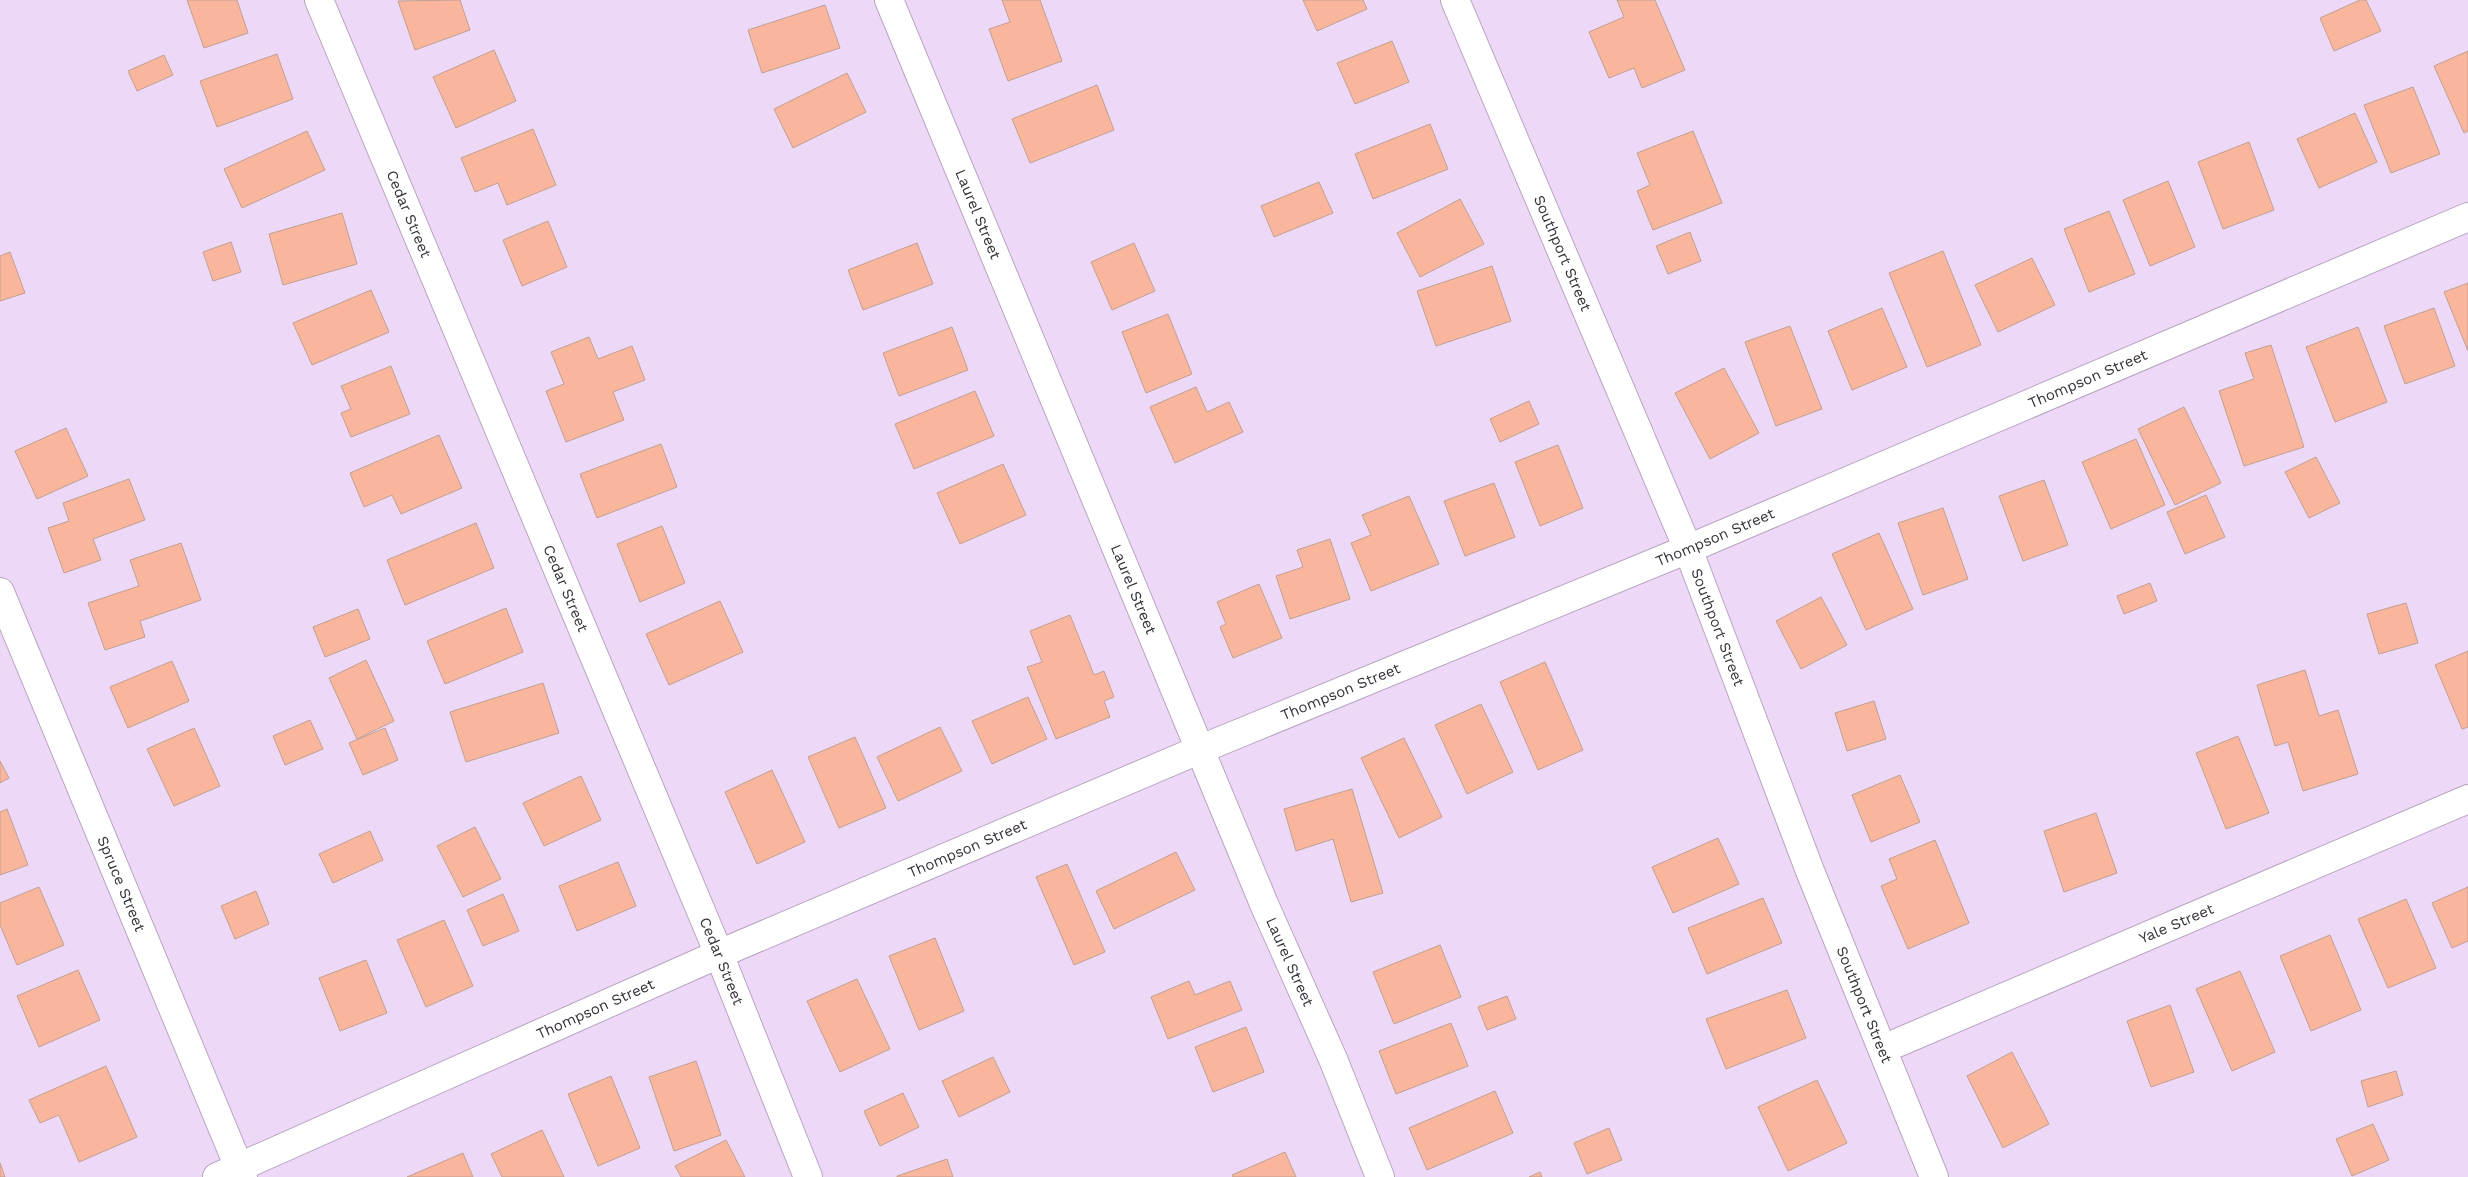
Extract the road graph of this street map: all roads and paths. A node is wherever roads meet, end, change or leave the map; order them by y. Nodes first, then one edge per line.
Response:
1 (319, 0) edge
2 (889, 0) edge
3 (1455, 0) edge
4 (2468, 217) edge
5 (1688, 549) junction
6 (0, 592) edge
7 (1202, 749) junction
8 (2468, 799) edge
9 (719, 954) junction
10 (1883, 1049) junction
11 (233, 1174) edge
12 (808, 1177) edge
13 (1380, 1177) edge
14 (1934, 1177) edge

1 - 9 street, Cedar Street
2 - 7 street, Laurel Street
3 - 5 street, Southport Street
4 - 5 street, Thompson Street
5 - 7 street, Thompson Street
5 - 10 street, Southport Street
6 - 11 street, Spruce Street
7 - 9 street, Thompson Street
7 - 13 street, Laurel Street
8 - 10 street, Yale Street
9 - 11 street, Thompson Street
9 - 12 street, Cedar Street
10 - 14 street, Southport Street

